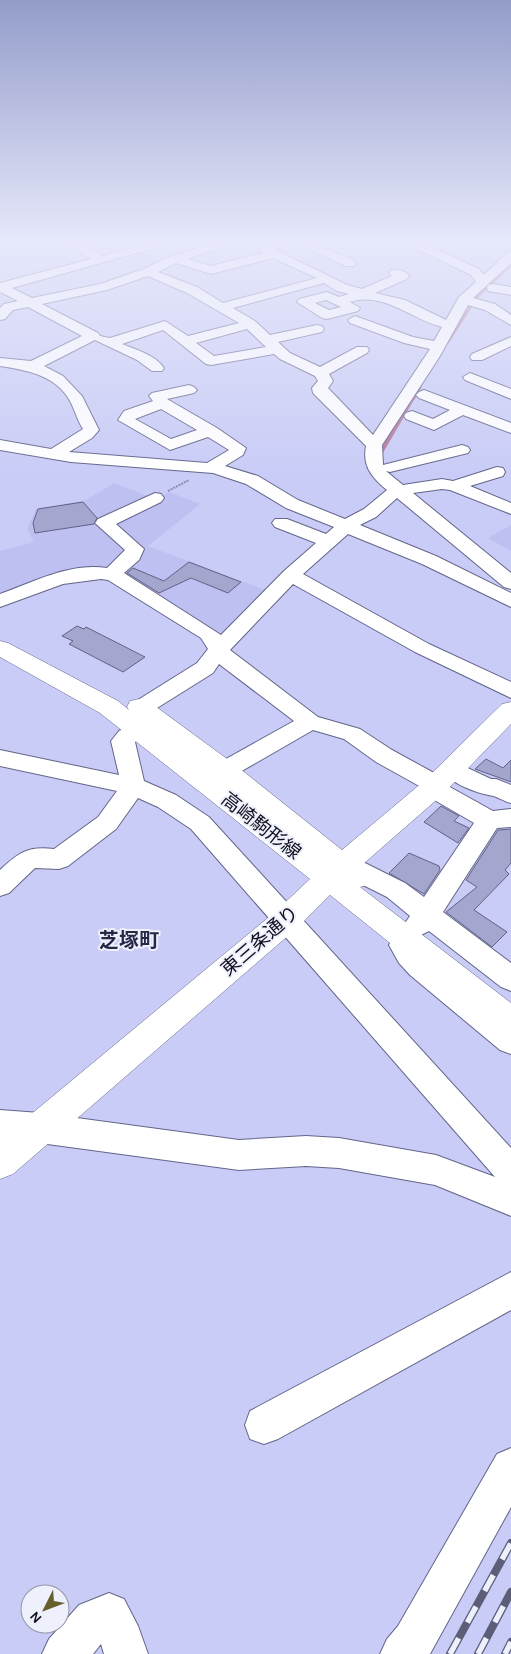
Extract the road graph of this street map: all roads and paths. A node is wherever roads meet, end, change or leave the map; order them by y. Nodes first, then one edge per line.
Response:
1 (57, 318) edge
2 (240, 318) edge
3 (430, 318) edge
4 (456, 318) edge
5 (463, 318) edge
6 (355, 320) dead end
7 (250, 324) junction
8 (450, 325) junction
9 (317, 329) dead end
10 (93, 336) junction
11 (511, 341) edge
12 (186, 342) junction
13 (110, 343) junction
14 (272, 345) junction
15 (438, 346) junction
16 (362, 350) dead end
17 (477, 357) dead end
18 (0, 362) edge
19 (34, 366) junction
20 (157, 368) dead end
21 (320, 373) junction
22 (470, 377) dead end
23 (188, 390) dead end
24 (508, 391) edge
25 (424, 395) junction
26 (162, 403) junction
27 (463, 408) junction
28 (412, 416) junction
29 (511, 428) edge
30 (211, 431) junction
31 (403, 431) dead end
32 (374, 445) junction
33 (8, 446) edge
34 (462, 450) dead end
35 (54, 454) junction
36 (0, 456) edge
37 (209, 468) junction
38 (497, 472) dead end
39 (454, 486) junction
40 (405, 489) junction
41 (155, 498) joint
42 (511, 509) edge
43 (281, 523) dead end
44 (346, 526) junction
45 (329, 541) junction
46 (511, 569) edge
47 (112, 574) junction
48 (291, 575) junction
49 (511, 583) edge
50 (0, 601) edge
51 (511, 601) edge
52 (0, 629) edge
53 (0, 648) edge
54 (219, 649) junction
55 (511, 691) edge
56 (511, 710) edge
57 (140, 719) junction
58 (310, 722) junction
59 (0, 758) edge
60 (224, 770) junction
61 (441, 781) junction
62 (133, 786) junction
63 (511, 796) edge
64 (500, 819) edge
65 (336, 871) junction
66 (1, 884) edge
67 (286, 920) junction
68 (415, 925) junction
69 (511, 979) edge
70 (511, 999) edge
71 (511, 1021) edge
72 (511, 1041) edge
73 (0, 1125) edge
74 (40, 1128) junction
75 (0, 1162) edge
76 (511, 1172) edge
77 (511, 1200) edge
78 (511, 1290) edge
79 (264, 1425) dead end
80 (511, 1468) edge
81 (64, 1654) edge
82 (126, 1654) edge
83 (402, 1654) edge

1 - 10 street
2 - 7 street
3 - 8 street
4 - 8 street
5 - 25 street
6 - 15 street
7 - 12 street
7 - 14 street
8 - 15 street
9 - 14 street
10 - 13 street
10 - 19 street
11 - 17 street
12 - 13 street
12 - 14 street
13 - 20 street
14 - 21 street
15 - 32 street
16 - 21 street
18 - 19 street
19 - 35 street
21 - 32 street
22 - 24 street
23 - 26 street
25 - 27 street
25 - 28 street
26 - 30 street
26 - 30 street
27 - 28 street
27 - 29 street
28 - 31 street
30 - 37 street
32 - 40 street
33 - 35 street
33 - 36 street
34 - 40 street
35 - 37 street
37 - 41 path
37 - 44 street
38 - 39 street
39 - 40 street
39 - 42 street
40 - 44 street
40 - 46 street
40 - 49 street
41 - 47 street
43 - 45 street
44 - 45 street
44 - 51 street
45 - 48 street
47 - 50 street
47 - 54 street
48 - 54 street
48 - 55 street
52 - 57 main road, 高崎駒形線
53 - 57 main road, 高崎駒形線
54 - 57 street
54 - 58 street
56 - 61 main road, 東三条通り
57 - 60 main road, 高崎駒形線
57 - 62 street
57 - 65 main road, 高崎駒形線
58 - 60 street
58 - 61 street
59 - 62 street
60 - 65 main road, 高崎駒形線
61 - 63 street
61 - 64 street
61 - 65 main road, 東三条通り
62 - 66 street
62 - 67 street
64 - 68 street
65 - 67 main road, 東三条通り
65 - 68 main road, 高崎駒形線
67 - 74 main road, 東三条通り
67 - 76 street
68 - 69 street
68 - 70 main road, 高崎駒形線
68 - 71 main road, 高崎駒形線
68 - 72 street
73 - 74 street
74 - 75 main road, 東三条通り
74 - 77 street
78 - 79 street
80 - 83 street
81 - 82 street

